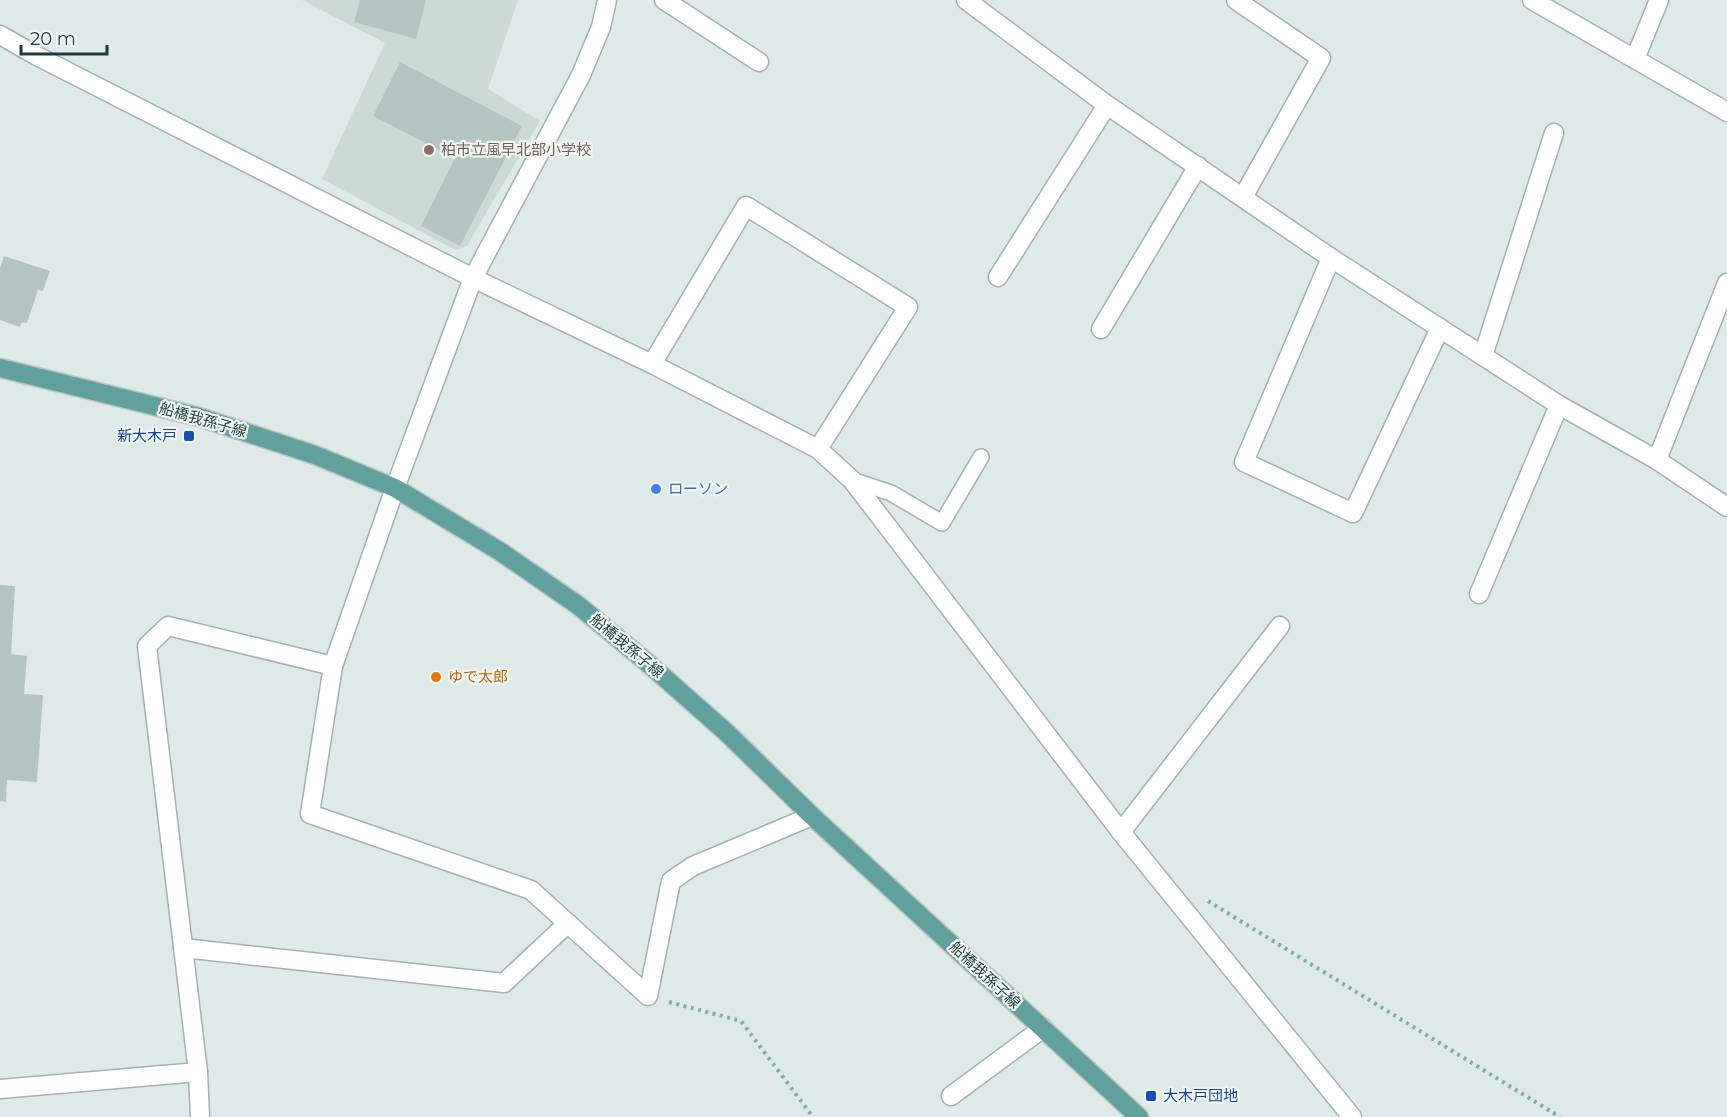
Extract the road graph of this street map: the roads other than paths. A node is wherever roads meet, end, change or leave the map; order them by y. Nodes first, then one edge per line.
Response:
1 (607, 0) edge
2 (664, 0) edge
3 (966, 0) edge
4 (1236, 0) edge
5 (1532, 0) edge
6 (1659, 0) edge
7 (0, 35) edge
8 (1635, 59) junction
9 (759, 62) dead end
10 (1107, 105) junction
11 (1727, 112) edge
12 (1554, 133) dead end
13 (1198, 166) junction
14 (1244, 197) junction
15 (1331, 258) junction
16 (999, 277) dead end
17 (473, 278) junction
18 (1727, 283) edge
19 (1440, 328) junction
20 (1101, 329) dead end
21 (1483, 356) junction
22 (652, 364) junction
23 (0, 368) edge
24 (1559, 405) junction
25 (818, 449) junction
26 (981, 457) dead end
27 (1657, 459) junction
28 (852, 480) junction
29 (395, 488) junction
30 (1727, 507) edge
31 (1479, 594) dead end
32 (1280, 626) dead end
33 (333, 666) junction
34 (812, 816) junction
35 (1121, 832) junction
36 (568, 923) junction
37 (183, 948) junction
38 (1043, 1028) junction
39 (198, 1072) junction
40 (0, 1089) edge
41 (951, 1096) dead end
42 (200, 1117) edge
43 (1139, 1117) edge
44 (1352, 1117) edge

1 - 17 street
2 - 9 street
3 - 10 street
4 - 14 street
5 - 8 street
6 - 8 street
7 - 17 street
8 - 11 street
10 - 13 street
10 - 16 street
12 - 21 street
13 - 14 street
13 - 20 street
14 - 15 street
15 - 19 street
15 - 19 street
17 - 22 street
17 - 29 street
18 - 27 street
19 - 21 street
21 - 24 street
22 - 25 street
22 - 25 street
23 - 29 main road, 船橋我孫子線
24 - 27 street
24 - 31 street
25 - 28 street
26 - 28 lane
27 - 30 street
28 - 35 street
29 - 33 street
29 - 34 main road, 船橋我孫子線
32 - 35 street
33 - 36 street
33 - 37 street
34 - 36 street
34 - 38 main road, 船橋我孫子線
35 - 44 street
36 - 37 street
37 - 39 street
38 - 41 street
38 - 43 main road, 船橋我孫子線
39 - 40 street
39 - 42 street

